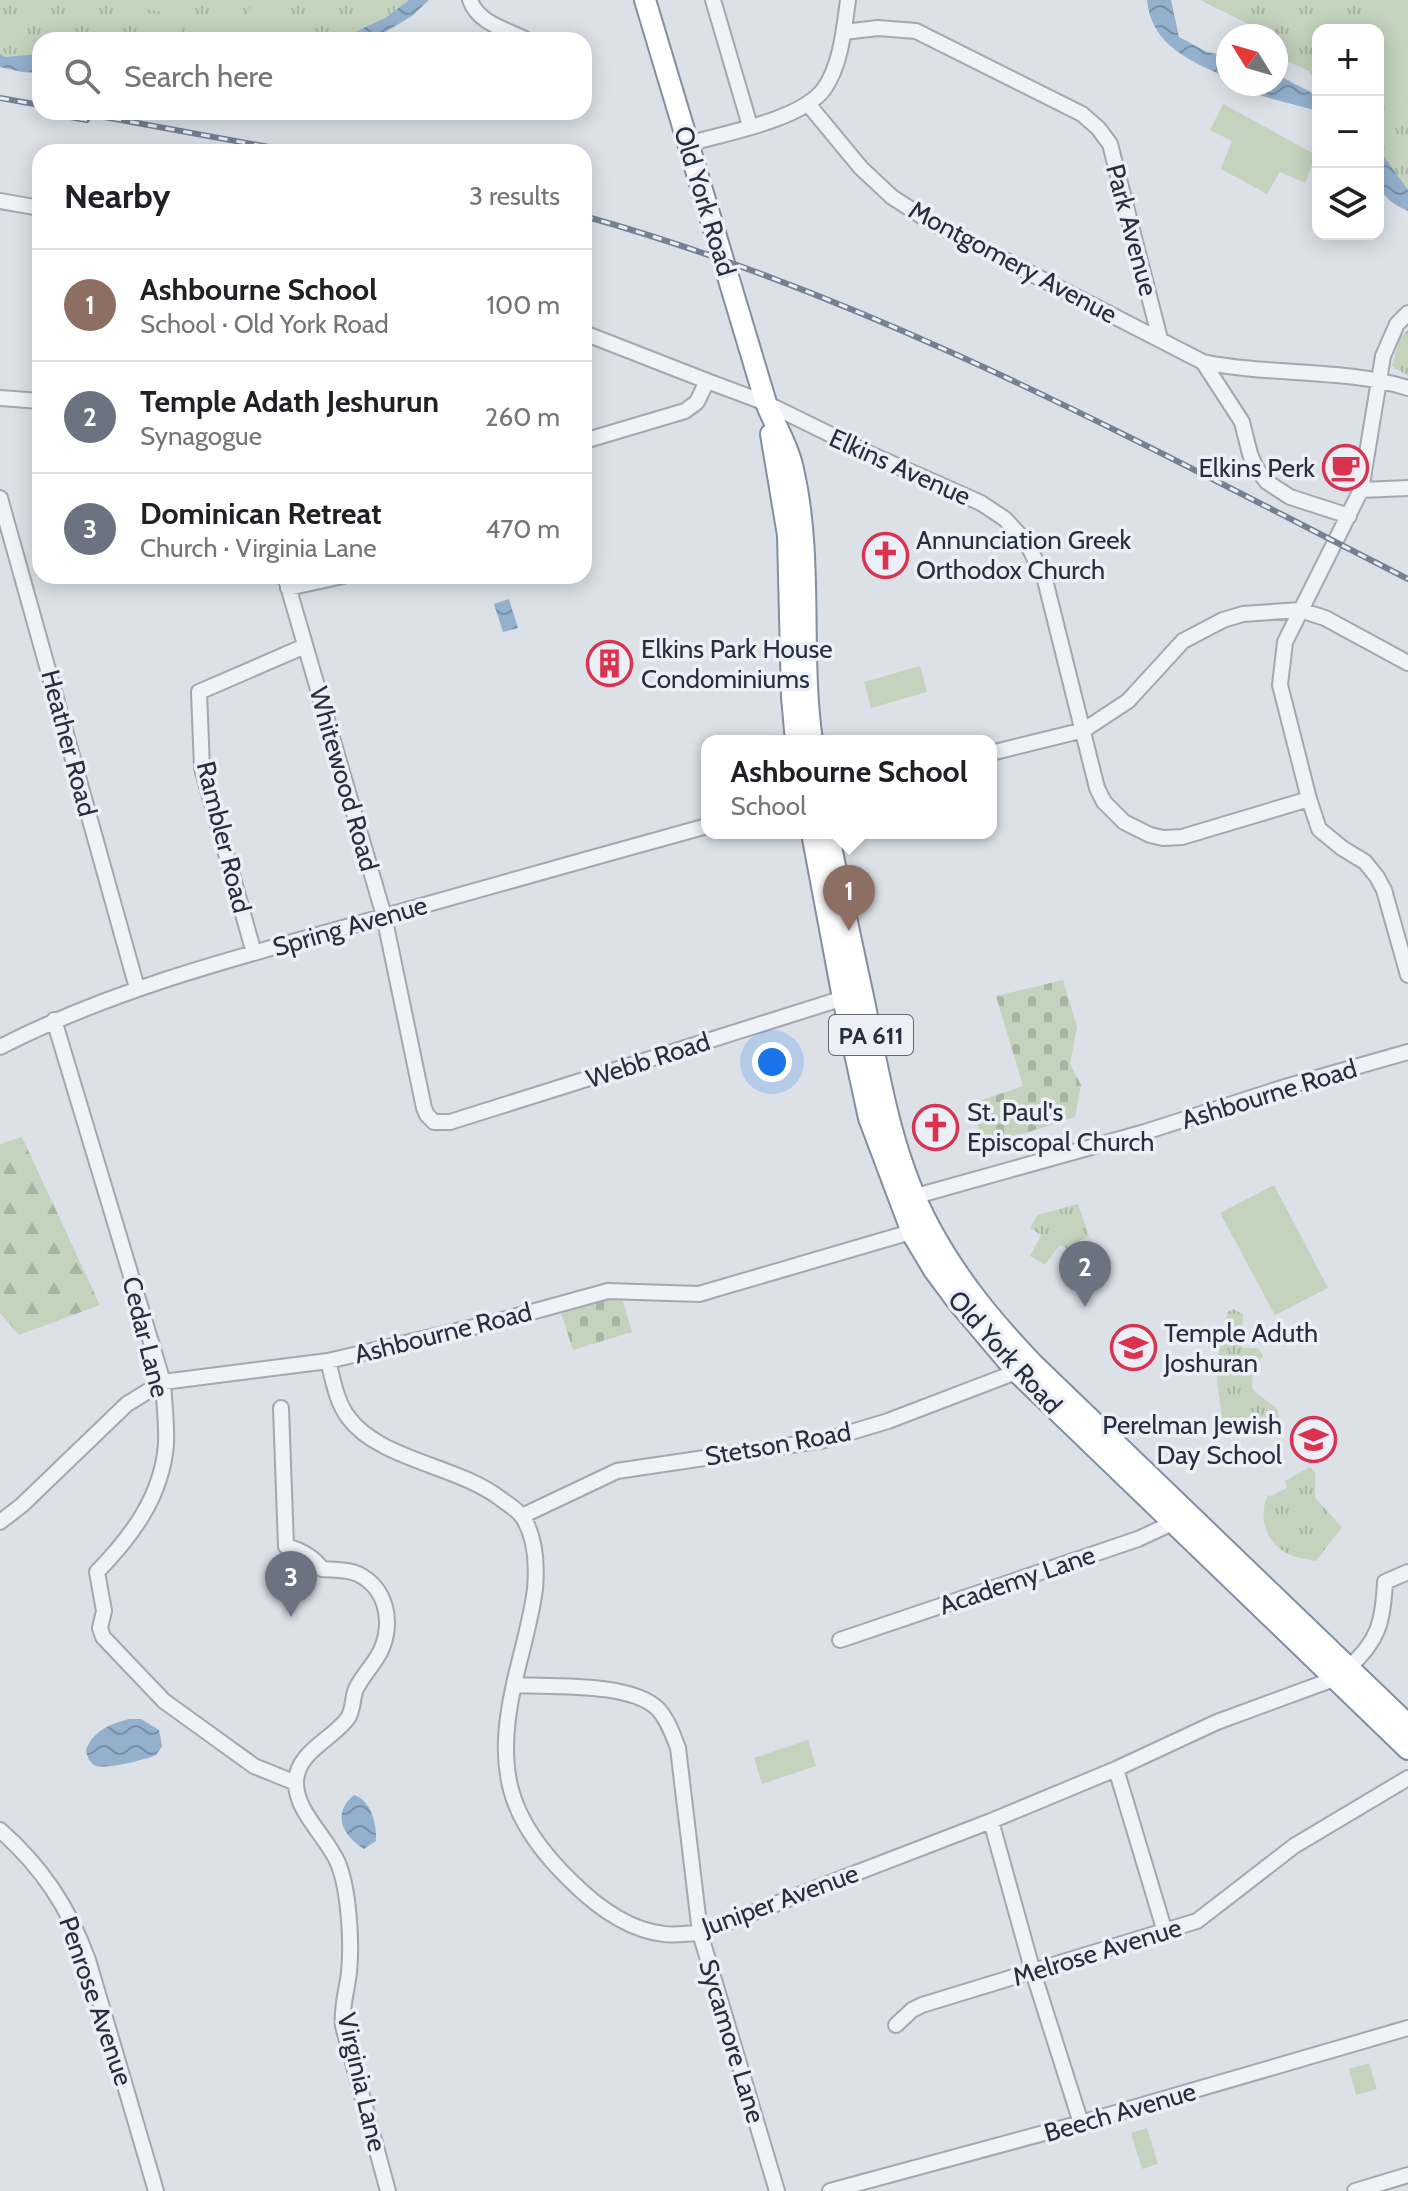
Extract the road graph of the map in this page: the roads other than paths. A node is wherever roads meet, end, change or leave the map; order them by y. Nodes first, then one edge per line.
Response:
1 (470, 0) edge
2 (645, 0) edge
3 (713, 0) edge
4 (848, 0) edge
5 (510, 32) edge
6 (844, 32) junction
7 (808, 104) junction
8 (750, 126) junction
9 (688, 144) junction
10 (0, 201) edge
11 (32, 207) edge
12 (1408, 313) edge
13 (592, 336) edge
14 (1160, 339) junction
15 (1203, 362) junction
16 (1380, 379) junction
17 (707, 381) junction
18 (1408, 388) edge
19 (0, 398) edge
20 (32, 400) edge
21 (766, 403) junction
22 (592, 439) edge
23 (1408, 488) edge
24 (1361, 490) junction
25 (1388, 491) junction
26 (0, 498) edge
27 (1349, 516) junction
28 (3, 529) edge
29 (287, 584) edge
30 (1300, 610) junction
31 (305, 646) junction
32 (1408, 663) edge
33 (1084, 730) junction
34 (796, 735) edge
35 (811, 735) edge
36 (997, 752) edge
37 (1309, 799) junction
38 (701, 828) edge
39 (814, 839) edge
40 (829, 839) edge
41 (384, 916) junction
42 (254, 953) junction
43 (1408, 975) edge
44 (137, 988) junction
45 (853, 996) junction
46 (54, 1020) junction
47 (0, 1047) edge
48 (1408, 1052) edge
49 (434, 1122) joint
50 (908, 1199) junction
51 (920, 1229) junction
52 (328, 1361) junction
53 (1025, 1368) junction
54 (163, 1382) junction
55 (281, 1408) dead end
56 (522, 1516) junction
57 (1182, 1519) junction
58 (0, 1522) edge
59 (1408, 1572) edge
60 (840, 1640) dead end
61 (1341, 1673) junction
62 (514, 1685) junction
63 (1408, 1725) edge
64 (1408, 1749) edge
65 (1116, 1769) junction
66 (1408, 1778) edge
67 (296, 1783) junction
68 (991, 1821) junction
69 (0, 1830) edge
70 (1165, 1932) junction
71 (700, 1933) junction
72 (1033, 1972) junction
73 (896, 2025) dead end
74 (1408, 2028) edge
75 (1081, 2123) junction
76 (1408, 2175) edge
77 (156, 2191) edge
78 (388, 2191) edge
79 (777, 2191) edge
80 (830, 2191) edge
81 (1355, 2191) edge

1 - 5 street
2 - 9 highway, Old York Road
3 - 8 street
4 - 6 street
6 - 7 street
6 - 14 street, Park Avenue
7 - 8 street
7 - 14 street, Montgomery Avenue
8 - 9 street
9 - 21 highway, Old York Road
10 - 11 street
12 - 16 street
13 - 17 street, Elkins Avenue
14 - 15 street
15 - 16 street
15 - 27 street
16 - 18 street
16 - 24 street
17 - 21 street, Elkins Avenue
17 - 22 street
19 - 20 street
21 - 33 street, Elkins Avenue
21 - 34 highway, Old York Road
21 - 35 highway, Old York Road
23 - 25 street
24 - 25 street
24 - 27 street
25 - 27 street
26 - 28 street, Heather Road
27 - 30 street
28 - 44 street, Heather Road
29 - 31 street, Whitewood Road
30 - 32 street
30 - 33 street
30 - 37 street
31 - 41 street, Whitewood Road
31 - 42 street, Rambler Road
33 - 36 street
33 - 37 street, Elkins Avenue
37 - 43 street
38 - 41 street, Spring Avenue
39 - 45 highway, Old York Road / PA 611
40 - 45 highway, Old York Road / PA 611
41 - 42 street, Spring Avenue
41 - 49 street, Whitewood Road
42 - 44 street, Spring Avenue
44 - 46 street, Spring Avenue
45 - 49 street, Webb Road
45 - 50 highway, Old York Road / PA 611
46 - 47 street, Spring Avenue
46 - 54 street, Cedar Lane
48 - 50 street, Ashbourne Road
50 - 51 highway, Old York Road / PA 611
51 - 52 street, Ashbourne Road
51 - 53 highway, Old York Road / PA 611
52 - 54 street, Ashbourne Road
52 - 56 street
53 - 56 street, Stetson Road
53 - 57 highway, Old York Road / PA 611
54 - 58 street, Ashbourne Road
54 - 67 street, Cedar Lane
55 - 67 street
56 - 62 street, Juniper Avenue
57 - 60 street, Academy Lane
57 - 61 highway, Old York Road / PA 611
59 - 61 street, Juniper Avenue
61 - 63 highway, Old York Road / PA 611
61 - 64 highway, Old York Road / PA 611
61 - 65 street, Juniper Avenue
62 - 71 street, Juniper Avenue
62 - 71 street, Sycamore Lane
65 - 68 street, Juniper Avenue
65 - 70 street
66 - 70 street, Melrose Avenue
67 - 78 street, Virginia Lane
68 - 71 street, Juniper Avenue
68 - 72 street
69 - 77 street, Penrose Avenue
70 - 72 street, Melrose Avenue
71 - 79 street, Sycamore Lane
72 - 73 street, Melrose Avenue
72 - 75 street
74 - 75 street, Beech Avenue
75 - 80 street, Beech Avenue
76 - 81 street

